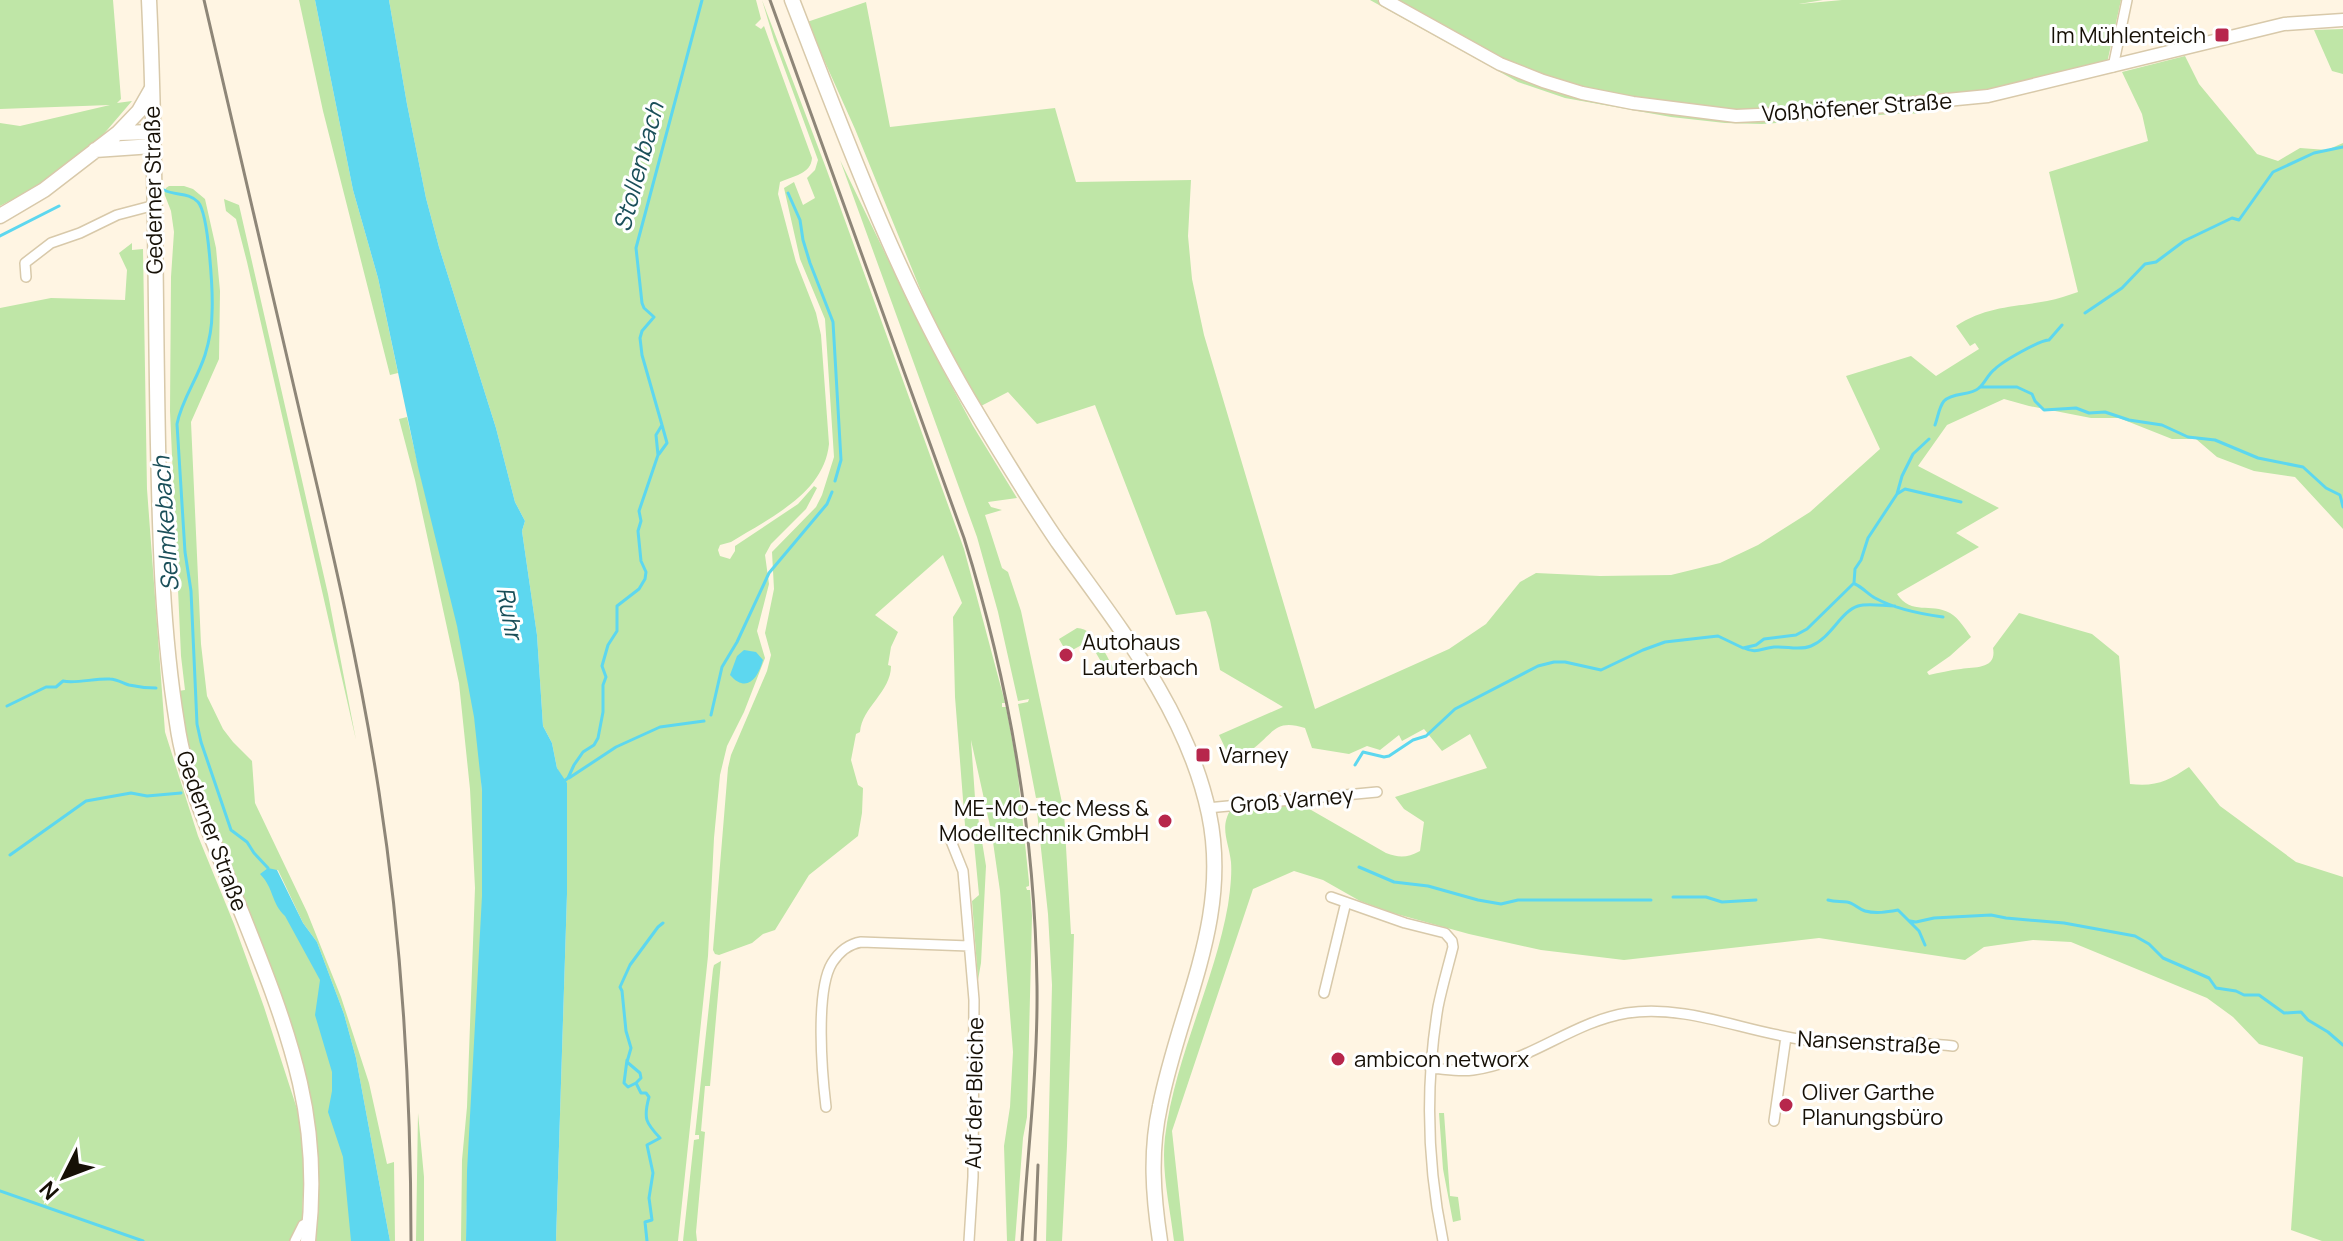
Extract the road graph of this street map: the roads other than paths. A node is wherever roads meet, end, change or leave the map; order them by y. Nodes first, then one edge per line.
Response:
1 (149, 0) edge
2 (792, 0) edge
3 (1385, 0) edge
4 (2127, 0) edge
5 (2343, 20) edge
6 (2113, 67) junction
7 (151, 90) junction
8 (118, 133) junction
9 (153, 139) junction
10 (95, 150) junction
11 (155, 205) junction
12 (0, 216) edge
13 (26, 277) dead end
14 (1377, 792) dead end
15 (1207, 808) junction
16 (951, 841) dead end
17 (1331, 897) dead end
18 (1346, 902) junction
19 (969, 946) junction
20 (1324, 993) dead end
21 (1786, 1037) junction
22 (1953, 1046) dead end
23 (1430, 1068) junction
24 (826, 1107) dead end
25 (1774, 1121) dead end
26 (311, 1221) junction
27 (295, 1241) edge
28 (308, 1241) edge
29 (969, 1241) edge
30 (1160, 1241) edge
31 (1443, 1241) edge

1 - 7 main road, Gederner Straße
2 - 15 main road
3 - 6 street, Voßhöfener Straße
4 - 6 street
5 - 6 street, Voßhöfener Straße
7 - 8 main road
7 - 9 main road, Gederner Straße
8 - 9 main road
8 - 10 main road
9 - 10 main road
9 - 11 main road, Gederner Straße
10 - 12 main road
11 - 13 street
11 - 26 main road, Gederner Straße
14 - 15 street, Groß Varney
15 - 30 main road
16 - 19 street, Auf der Bleiche
17 - 18 street
18 - 20 street
18 - 23 street
19 - 24 street
19 - 29 street, Auf der Bleiche
21 - 22 street, Nansenstraße
21 - 23 street, Nansenstraße
21 - 25 street, Nansenstraße
23 - 31 street
26 - 27 street
26 - 28 main road, Gederner Straße

